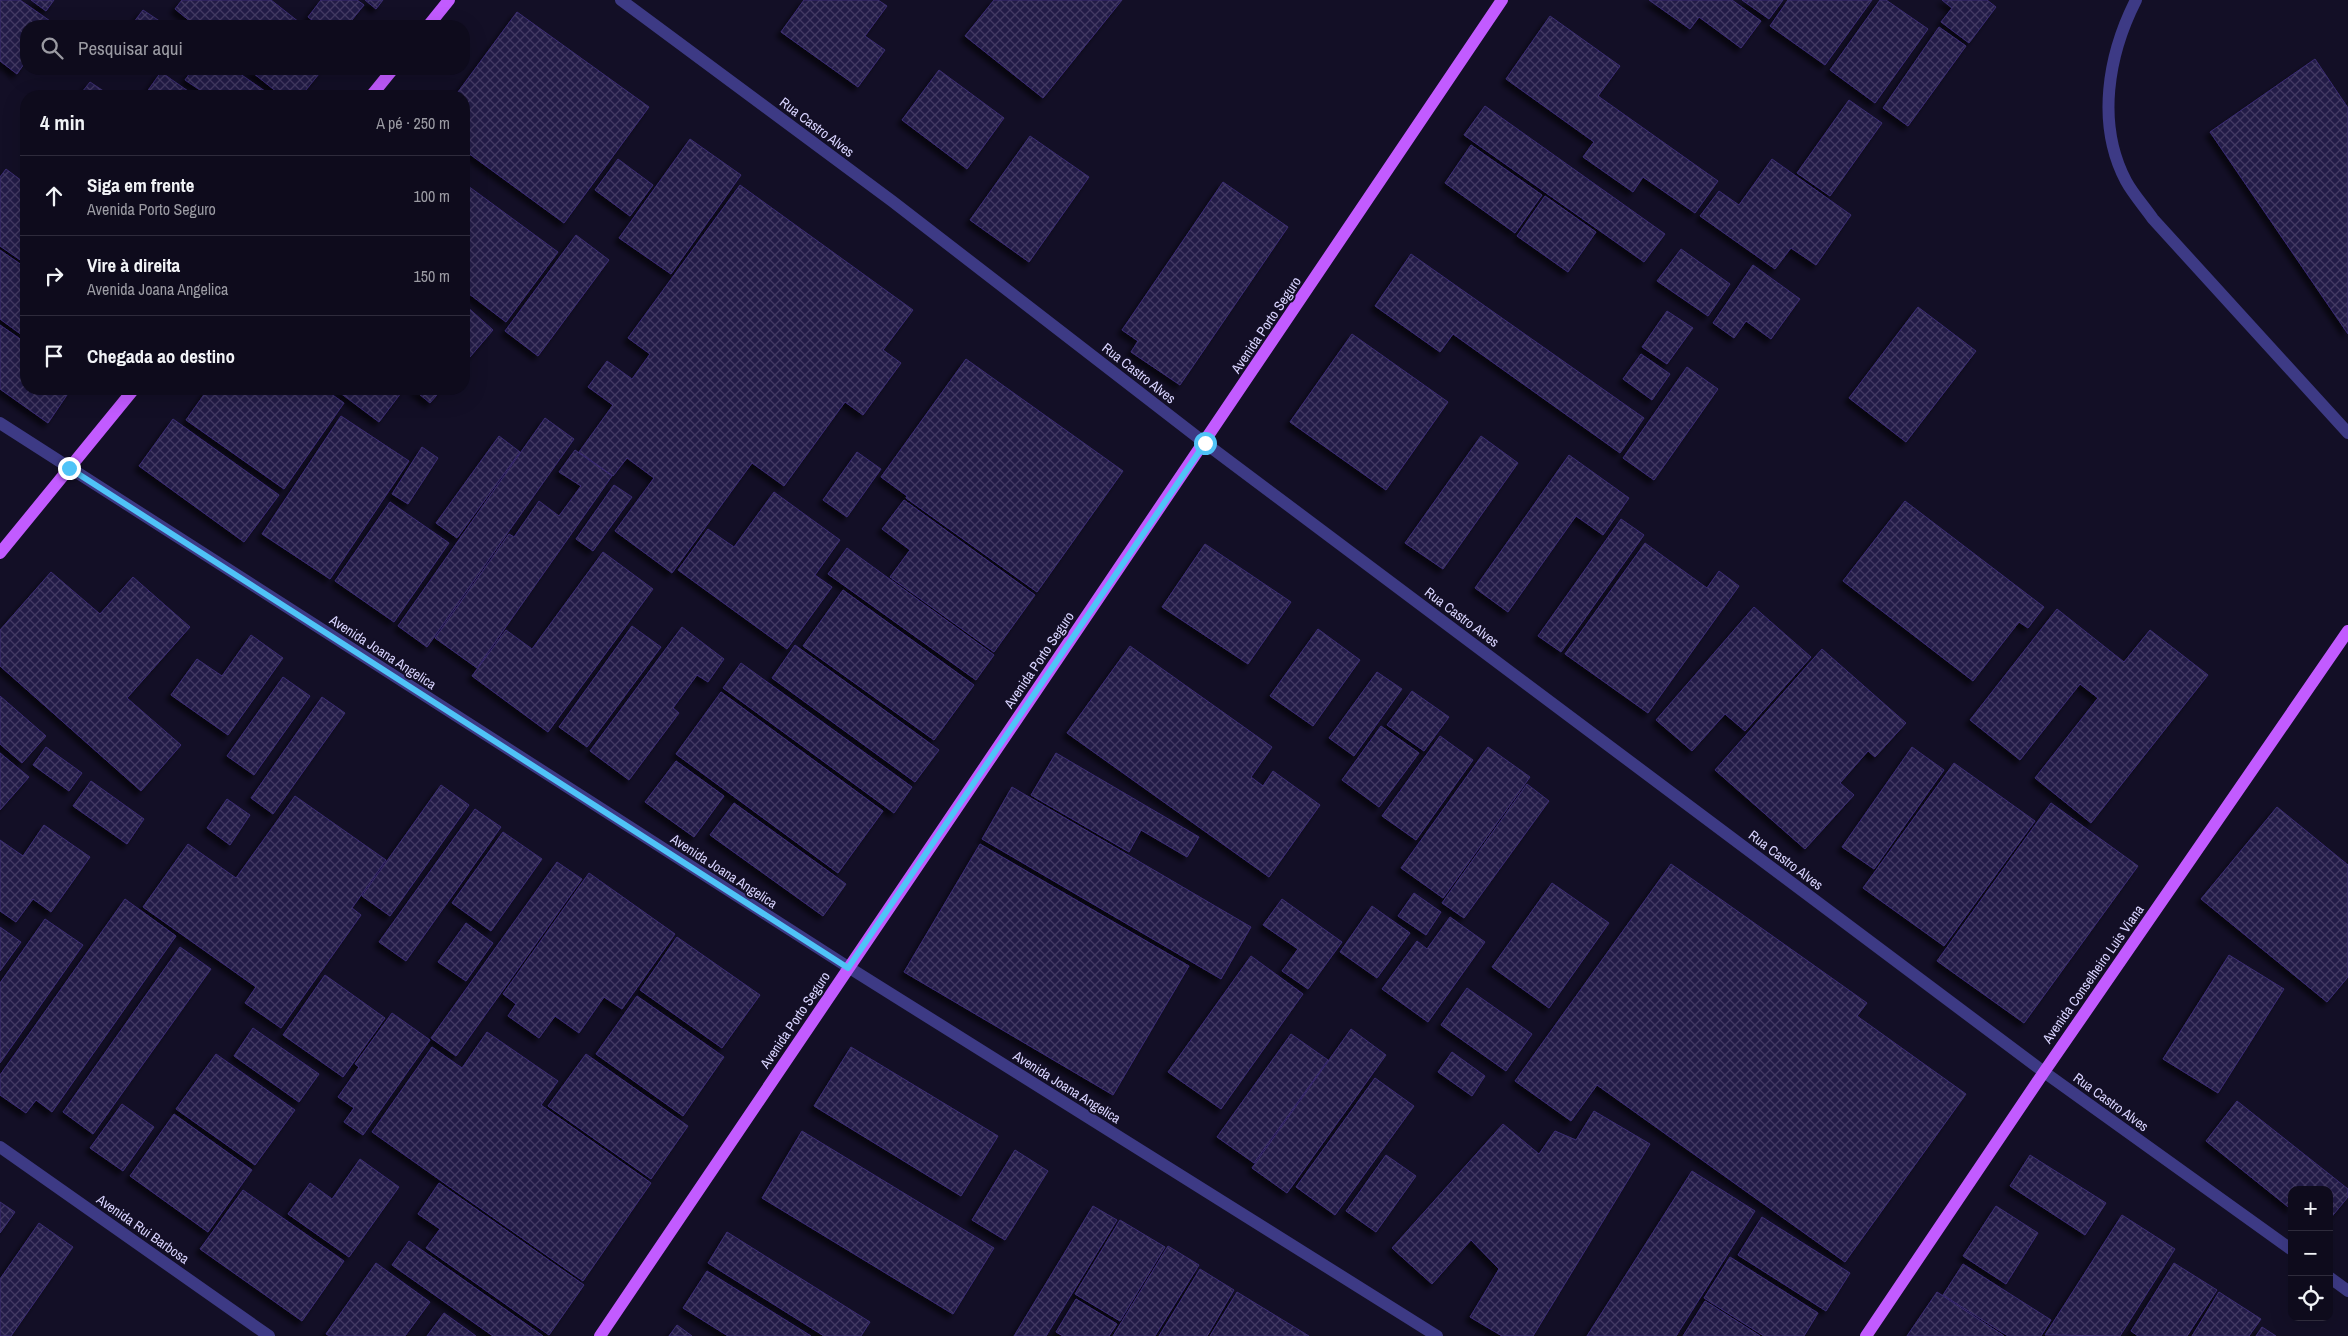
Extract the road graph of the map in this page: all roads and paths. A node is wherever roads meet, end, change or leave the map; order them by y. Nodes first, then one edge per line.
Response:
1 (449, 0) edge
2 (621, 0) edge
3 (1502, 0) edge
4 (2136, 0) edge
5 (433, 20) edge
6 (388, 75) edge
7 (376, 90) edge
8 (129, 395) edge
9 (0, 423) edge
10 (2348, 433) edge
11 (1205, 443) junction
12 (69, 468) junction
13 (0, 553) edge
14 (2348, 631) edge
15 (848, 968) junction
16 (2044, 1072) junction
17 (0, 1147) edge
18 (2288, 1247) edge
19 (2333, 1280) edge
20 (2348, 1291) edge
21 (269, 1336) edge
22 (600, 1336) edge
23 (1437, 1336) edge
24 (1866, 1336) edge

1 - 5 main road
2 - 11 street, Rua Castro Alves
3 - 11 main road, Avenida Porto Seguro
4 - 10 street
6 - 7 main road
8 - 12 main road
9 - 12 street, Avenida Joana Angelica
11 - 15 main road, Avenida Porto Seguro
11 - 16 street, Rua Castro Alves
12 - 13 main road
12 - 15 street, Avenida Joana Angelica
14 - 16 main road, Avenida Conselheiro Luis Viana
15 - 22 main road, Avenida Porto Seguro
15 - 23 street, Avenida Joana Angelica
16 - 18 street, Rua Castro Alves
16 - 24 main road, Avenida Conselheiro Luis Viana
17 - 21 street, Avenida Rui Barbosa
19 - 20 street

